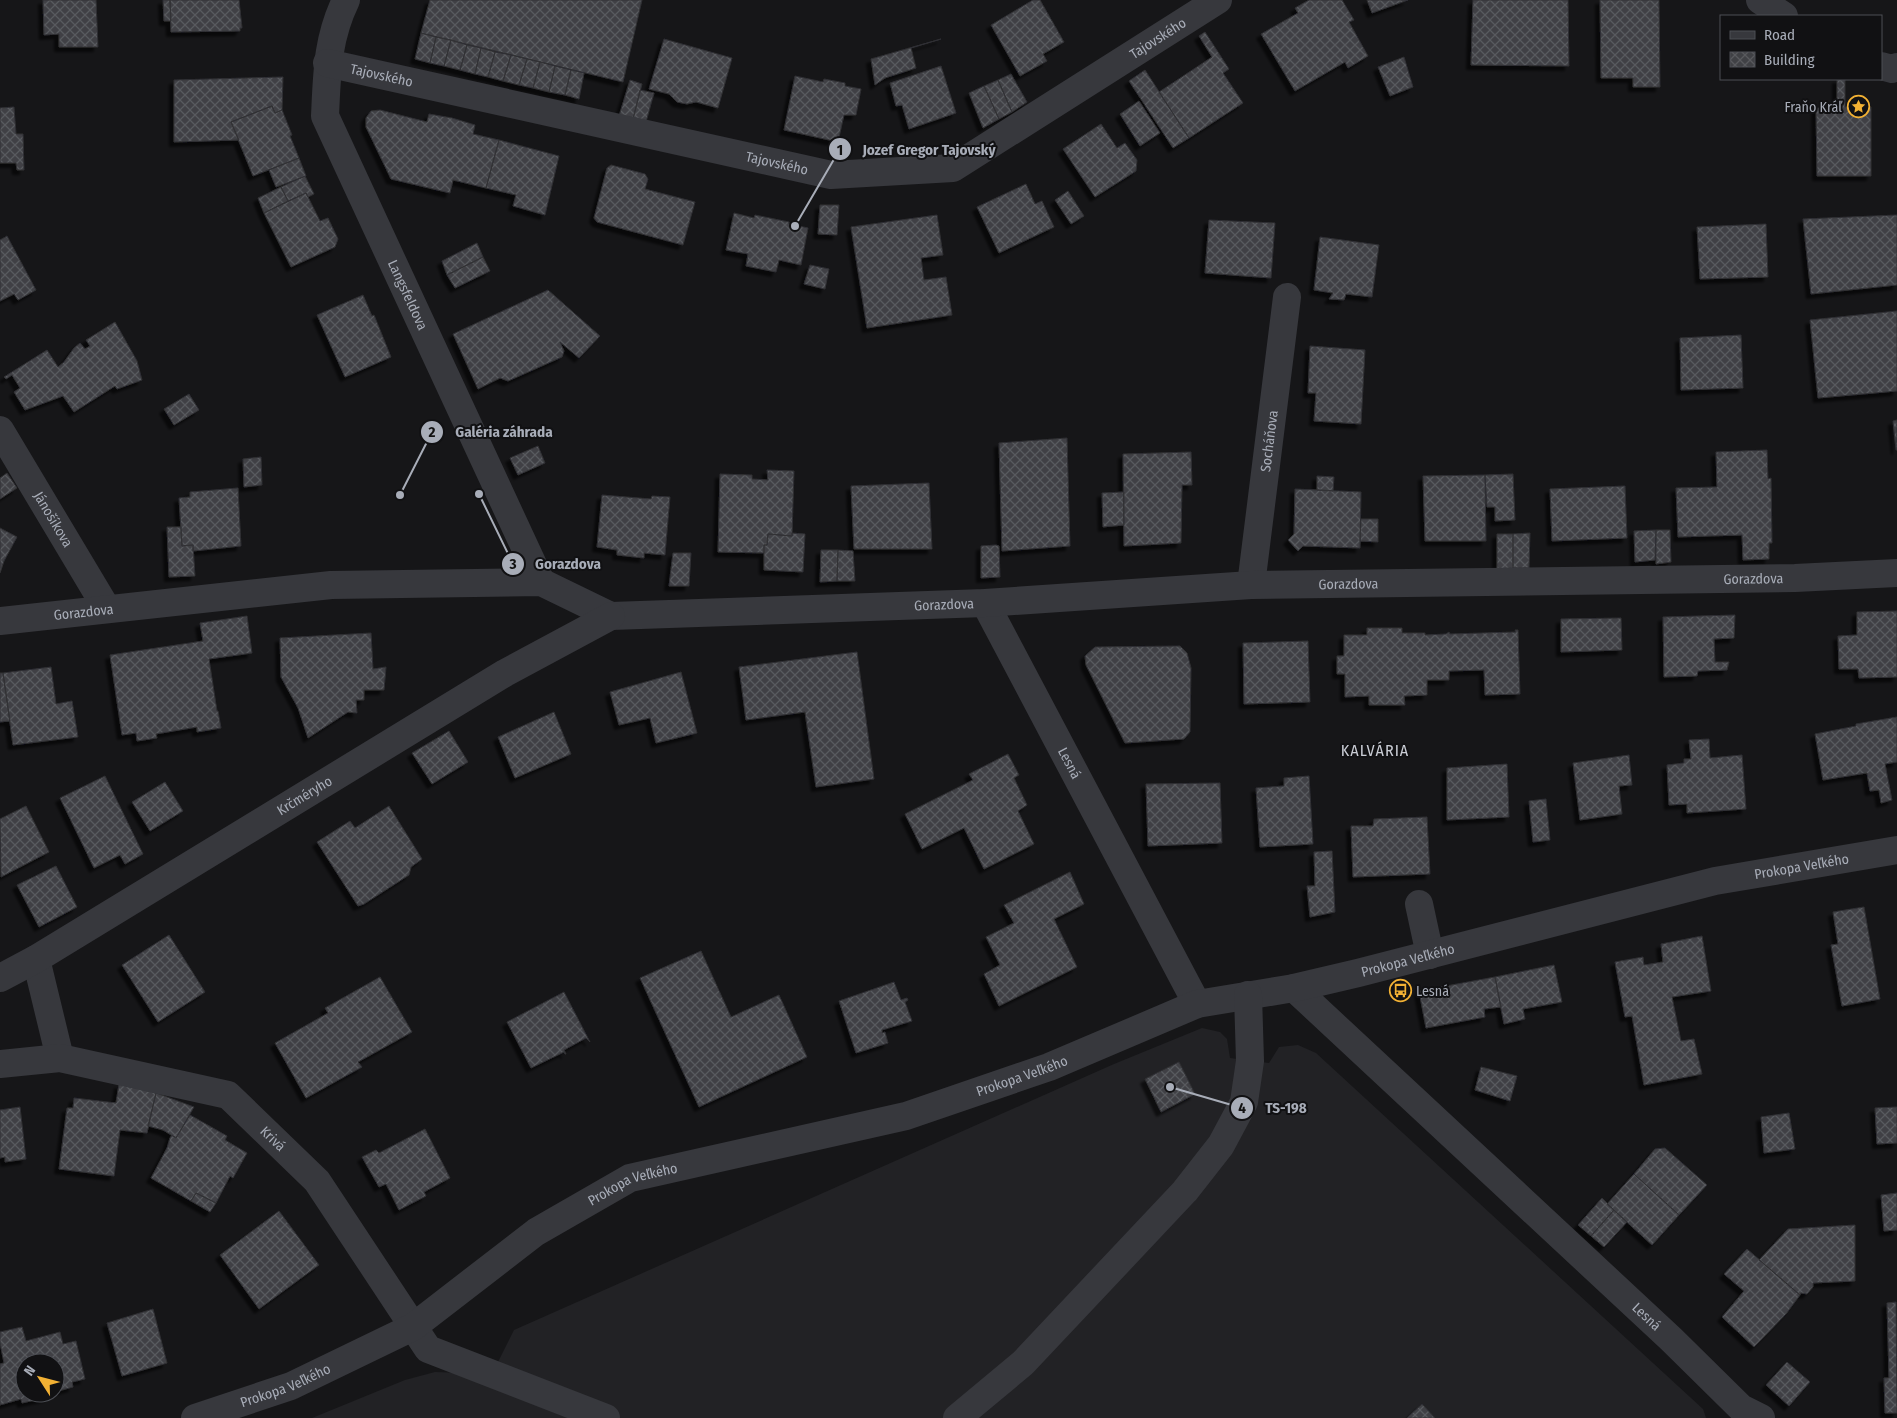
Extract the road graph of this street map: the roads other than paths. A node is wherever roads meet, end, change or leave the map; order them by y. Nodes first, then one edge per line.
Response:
1 (346, 0) edge
2 (1218, 0) edge
3 (1760, 0) edge
4 (1782, 15) edge
5 (327, 63) junction
6 (1882, 66) edge
7 (1897, 67) edge
8 (1287, 297) dead end
9 (0, 430) edge
10 (1897, 573) edge
11 (541, 582) junction
12 (1251, 585) junction
13 (985, 603) junction
14 (106, 609) junction
15 (611, 616) junction
16 (0, 621) edge
17 (1897, 850) edge
18 (1418, 904) dead end
19 (1430, 955) junction
20 (36, 959) junction
21 (0, 978) edge
22 (1294, 988) junction
23 (1248, 995) junction
24 (1196, 1004) junction
25 (60, 1058) junction
26 (0, 1064) edge
27 (413, 1327) junction
28 (195, 1418) edge
29 (606, 1418) edge
30 (958, 1418) edge
31 (1761, 1418) edge

1 - 5 street, Langsfeldova
2 - 5 street, Tajovského
3 - 4 street
5 - 11 street, Langsfeldova
6 - 7 street
8 - 12 street, Socháňova
9 - 14 street, Jánošíkova
10 - 12 street, Gorazdova
11 - 14 street, Gorazdova
11 - 15 street, Gorazdova
12 - 13 street, Gorazdova
13 - 15 street, Gorazdova
13 - 24 street, Lesná
14 - 16 street, Gorazdova
15 - 20 street, Krčméryho
17 - 19 street, Prokopa Veľkého
18 - 19 street
19 - 22 street, Prokopa Veľkého
20 - 21 street, Krčméryho
20 - 25 street
22 - 23 street, Prokopa Veľkého
22 - 31 street, Lesná
23 - 24 street, Prokopa Veľkého
23 - 30 street
24 - 27 street, Prokopa Veľkého
25 - 26 street
25 - 27 street, Krivá
27 - 28 street, Prokopa Veľkého
27 - 29 street, Krivá

